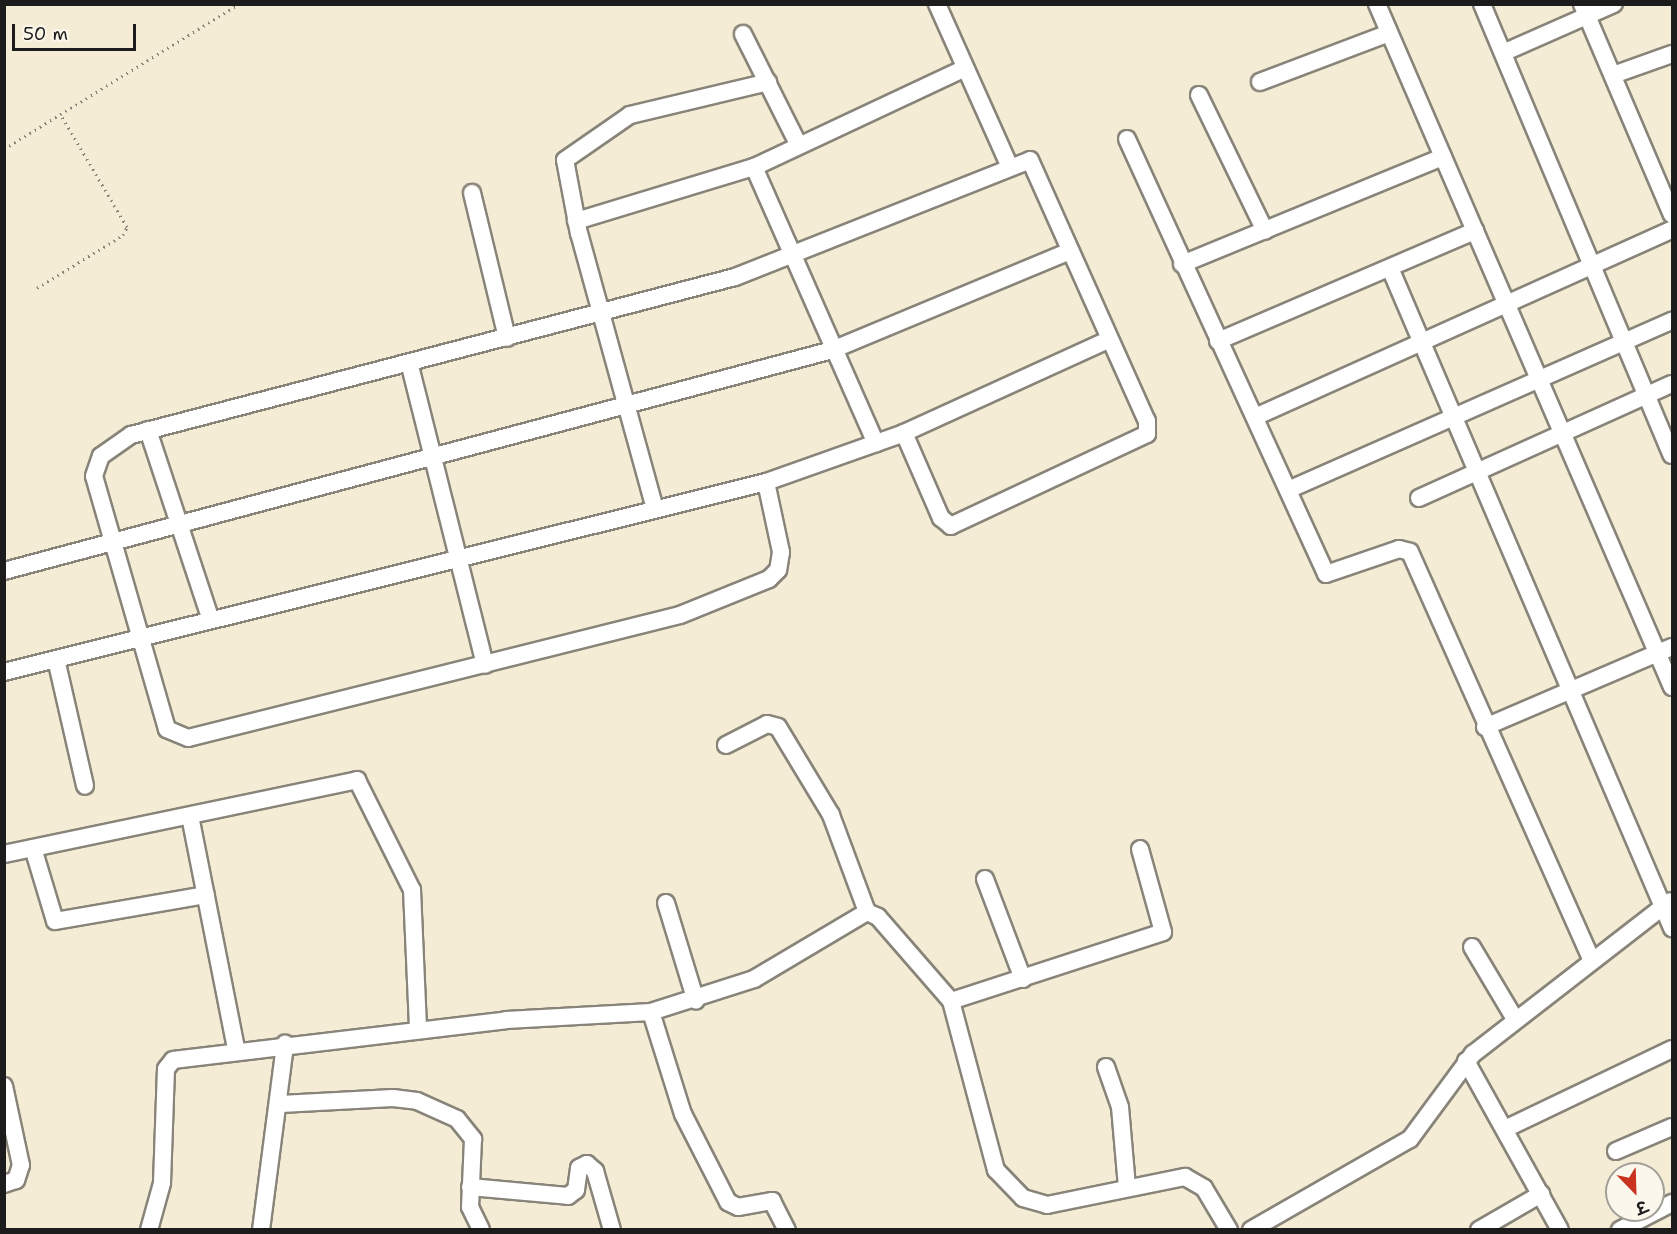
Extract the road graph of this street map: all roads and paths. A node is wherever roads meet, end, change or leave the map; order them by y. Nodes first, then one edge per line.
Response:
1 (239, 4) edge
2 (937, 4) edge
3 (1377, 4) edge
4 (1482, 4) edge
5 (1614, 4) edge
6 (1585, 10) edge
7 (1389, 33) junction
8 (743, 34) dead end
9 (1504, 52) junction
10 (1672, 54) edge
11 (965, 68) junction
12 (1613, 75) junction
13 (768, 82) junction
14 (1260, 82) dead end
15 (1199, 96) dead end
16 (61, 115) junction
17 (1127, 139) dead end
18 (798, 144) junction
19 (4, 149) edge
20 (1443, 157) junction
21 (1009, 165) junction
22 (754, 167) junction
23 (472, 193) dead end
24 (1672, 215) edge
25 (576, 221) junction
26 (1672, 230) edge
27 (1265, 231) junction
28 (1475, 231) junction
29 (1070, 251) junction
30 (791, 257) junction
31 (1182, 264) junction
32 (1595, 265) junction
33 (1390, 268) junction
34 (37, 288) dead end
35 (1507, 306) junction
36 (603, 315) junction
37 (1672, 321) edge
38 (507, 338) junction
39 (1108, 340) junction
40 (1218, 341) junction
41 (1624, 341) junction
42 (1422, 344) junction
43 (832, 350) junction
44 (410, 366) junction
45 (1540, 378) junction
46 (1672, 384) edge
47 (1647, 394) junction
48 (629, 407) junction
49 (1255, 417) junction
50 (1454, 418) junction
51 (148, 430) junction
52 (1562, 432) junction
53 (904, 433) junction
54 (876, 443) junction
55 (1672, 455) edge
56 (435, 458) junction
57 (1476, 472) junction
58 (766, 482) junction
59 (1288, 490) junction
60 (1419, 498) dead end
61 (655, 509) junction
62 (180, 522) junction
63 (111, 539) junction
64 (459, 558) junction
65 (4, 571) edge
66 (210, 618) junction
67 (139, 637) junction
68 (1665, 650) edge
69 (56, 659) junction
70 (485, 665) junction
71 (4, 672) edge
72 (1672, 687) edge
73 (1570, 691) junction
74 (1485, 727) junction
75 (726, 745) dead end
76 (85, 786) dead end
77 (190, 816) junction
78 (33, 848) junction
79 (1140, 849) dead end
80 (4, 854) edge
81 (985, 879) dead end
82 (206, 895) junction
83 (666, 903) dead end
84 (1669, 903) edge
85 (867, 912) junction
86 (1672, 927) edge
87 (1472, 947) dead end
88 (1592, 960) junction
89 (1023, 979) junction
90 (696, 1001) junction
91 (951, 1001) junction
92 (651, 1012) junction
93 (1515, 1019) junction
94 (418, 1030) junction
95 (285, 1044) junction
96 (236, 1048) junction
97 (1672, 1049) edge
98 (1466, 1061) junction
99 (1106, 1067) dead end
100 (4, 1086) edge
101 (281, 1104) junction
102 (1672, 1127) edge
103 (1507, 1128) junction
104 (1616, 1151) dead end
105 (4, 1184) edge
106 (470, 1187) junction
107 (1127, 1187) junction
108 (1541, 1194) junction
109 (1672, 1203) edge
110 (150, 1230) edge
111 (261, 1230) edge
112 (481, 1230) edge
113 (612, 1230) edge
114 (787, 1230) edge
115 (1229, 1230) edge
116 (1251, 1230) edge
117 (1479, 1230) edge
118 (1560, 1230) edge
119 (1620, 1230) edge

1 - 16 path
2 - 11 street
3 - 7 street
4 - 9 street
5 - 6 street
6 - 9 street
6 - 12 street
7 - 14 street
7 - 20 street
8 - 13 street
9 - 32 street
10 - 12 street
11 - 18 street
11 - 21 street
12 - 24 street
13 - 18 street
13 - 25 street
15 - 27 street
16 - 19 path
16 - 34 path
17 - 31 street
18 - 22 street
20 - 27 street
20 - 28 street
21 - 29 street
21 - 30 street
22 - 25 street
22 - 30 street
23 - 38 street
25 - 36 street
26 - 32 street
27 - 31 street
28 - 33 street
28 - 35 street
29 - 39 street
29 - 43 street
30 - 36 street
30 - 43 street
31 - 40 street
32 - 35 street
32 - 41 street
33 - 40 street
33 - 42 street
35 - 42 street
35 - 45 street
36 - 38 street
36 - 48 street
37 - 41 street
38 - 44 street
39 - 53 street
39 - 53 street
40 - 49 street
41 - 45 street
41 - 47 street
42 - 49 street
42 - 50 street
43 - 48 street
43 - 54 street
44 - 51 street
44 - 56 street
45 - 50 street
45 - 52 street
46 - 47 street
47 - 52 street
47 - 55 street
48 - 56 street
48 - 61 street
49 - 59 street
50 - 57 street
50 - 59 street
51 - 62 street
51 - 63 street
52 - 57 street
52 - 68 street
53 - 54 street
54 - 58 street
56 - 62 street
56 - 64 street
57 - 60 street
57 - 73 street
58 - 61 street
58 - 70 street
59 - 74 street
61 - 64 street
62 - 63 street
62 - 66 street
63 - 65 street
63 - 67 street
64 - 66 street
64 - 70 street
66 - 67 street
67 - 69 street
67 - 70 street
68 - 72 street
68 - 73 street
69 - 71 street
69 - 76 street
73 - 74 street
73 - 84 street
74 - 88 street
75 - 85 street
77 - 78 street
77 - 82 street
77 - 94 street
78 - 80 street
78 - 82 street
79 - 89 street
81 - 89 street
82 - 96 street
83 - 90 street
84 - 86 street
84 - 88 street
85 - 90 street
85 - 91 street
87 - 93 street
88 - 93 street
89 - 91 street
90 - 92 street
91 - 107 street
92 - 94 street
92 - 114 street
93 - 98 street
94 - 95 street
95 - 96 street
95 - 101 street
96 - 110 street
97 - 103 street
98 - 103 street
98 - 116 street
99 - 107 street
100 - 105 street
101 - 106 street
101 - 111 street
102 - 104 street
103 - 108 street
106 - 112 street
106 - 113 street
107 - 115 street
108 - 117 street
108 - 118 street
109 - 119 street

